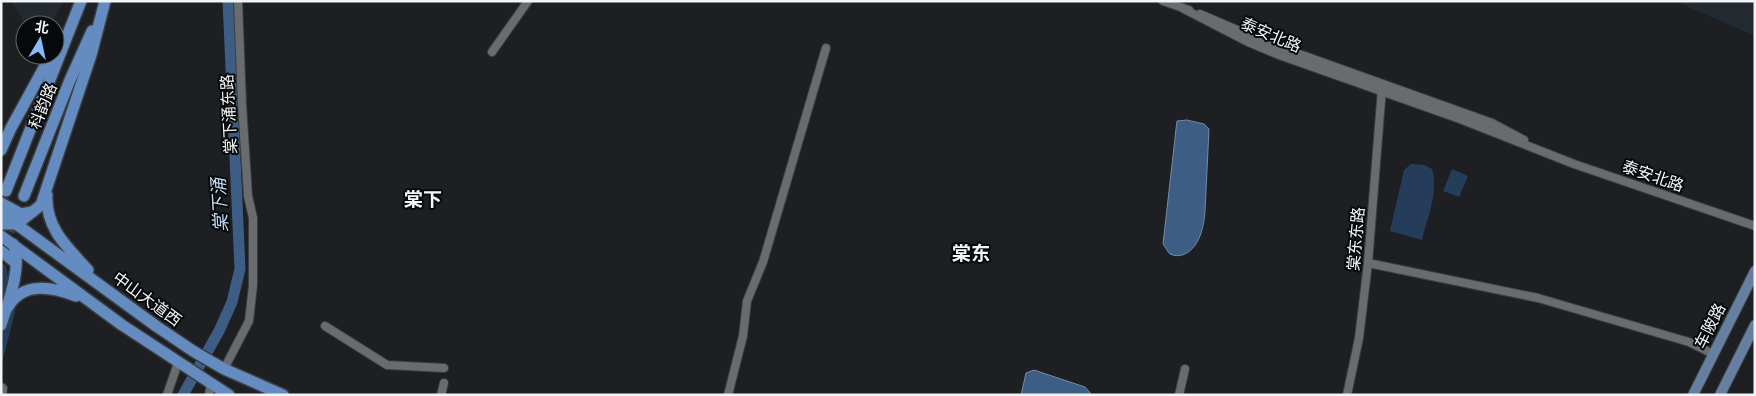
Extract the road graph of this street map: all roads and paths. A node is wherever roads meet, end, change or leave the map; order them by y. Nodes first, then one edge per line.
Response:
1 (81, 1) edge
2 (105, 1) edge
3 (238, 1) edge
4 (528, 1) edge
5 (1163, 1) edge
6 (1186, 5) edge
7 (74, 21) junction
8 (65, 34) edge
9 (826, 48) dead end
10 (492, 52) dead end
11 (46, 65) edge
12 (1382, 88) junction
13 (11, 128) junction
14 (1, 141) edge
15 (1, 150) edge
16 (48, 188) junction
17 (6, 191) dead end
18 (24, 196) tunnel mouth
19 (1, 203) edge
20 (34, 212) junction
21 (1, 213) edge
22 (1, 224) edge
23 (17, 224) junction
24 (1755, 226) edge
25 (1, 236) edge
26 (33, 236) junction
27 (18, 248) junction
28 (1, 251) edge
29 (16, 263) junction
30 (1368, 263) junction
31 (1755, 271) edge
32 (104, 288) junction
33 (90, 302) junction
34 (2, 321) edge
35 (1755, 325) edge
36 (325, 326) dead end
37 (1713, 354) junction
38 (181, 365) junction
39 (220, 367) junction
40 (444, 368) dead end
41 (1185, 369) dead end
42 (444, 383) dead end
43 (208, 386) edge
44 (1, 387) edge
45 (2, 395) edge
46 (167, 395) edge
47 (229, 395) edge
48 (283, 395) edge
49 (441, 395) edge
50 (728, 395) edge
51 (1179, 395) edge
52 (1347, 395) edge
53 (1693, 395) edge
54 (1720, 395) edge

1 - 7 highway, 科韵路
2 - 16 highway
2 - 18 highway, 科韵路
3 - 39 street, 棠下涌东路
4 - 10 street
5 - 6 street, 泰安北路
6 - 12 street, 泰安北路
7 - 8 highway
7 - 17 highway, 科韵路
9 - 50 street
11 - 13 highway
12 - 24 street, 泰安北路
12 - 30 street, 棠东东路
13 - 14 highway
13 - 15 highway
16 - 20 highway
16 - 32 highway
19 - 20 highway
20 - 23 highway
21 - 23 highway, 中山大道西
22 - 23 highway
22 - 27 highway
23 - 26 highway, 中山大道西
25 - 27 highway
26 - 27 highway
26 - 32 highway, 中山大道西
27 - 29 highway
27 - 33 highway
28 - 29 highway
29 - 34 highway
30 - 37 street
30 - 52 street, 棠东东路
31 - 37 main road, 车陂路
32 - 39 highway, 中山大道西
33 - 34 highway
33 - 38 highway
35 - 54 main road
36 - 40 street
37 - 53 main road, 车陂路
38 - 43 highway
38 - 46 street
39 - 48 highway, 中山大道西
41 - 51 street
42 - 49 street
43 - 47 highway
44 - 45 street

